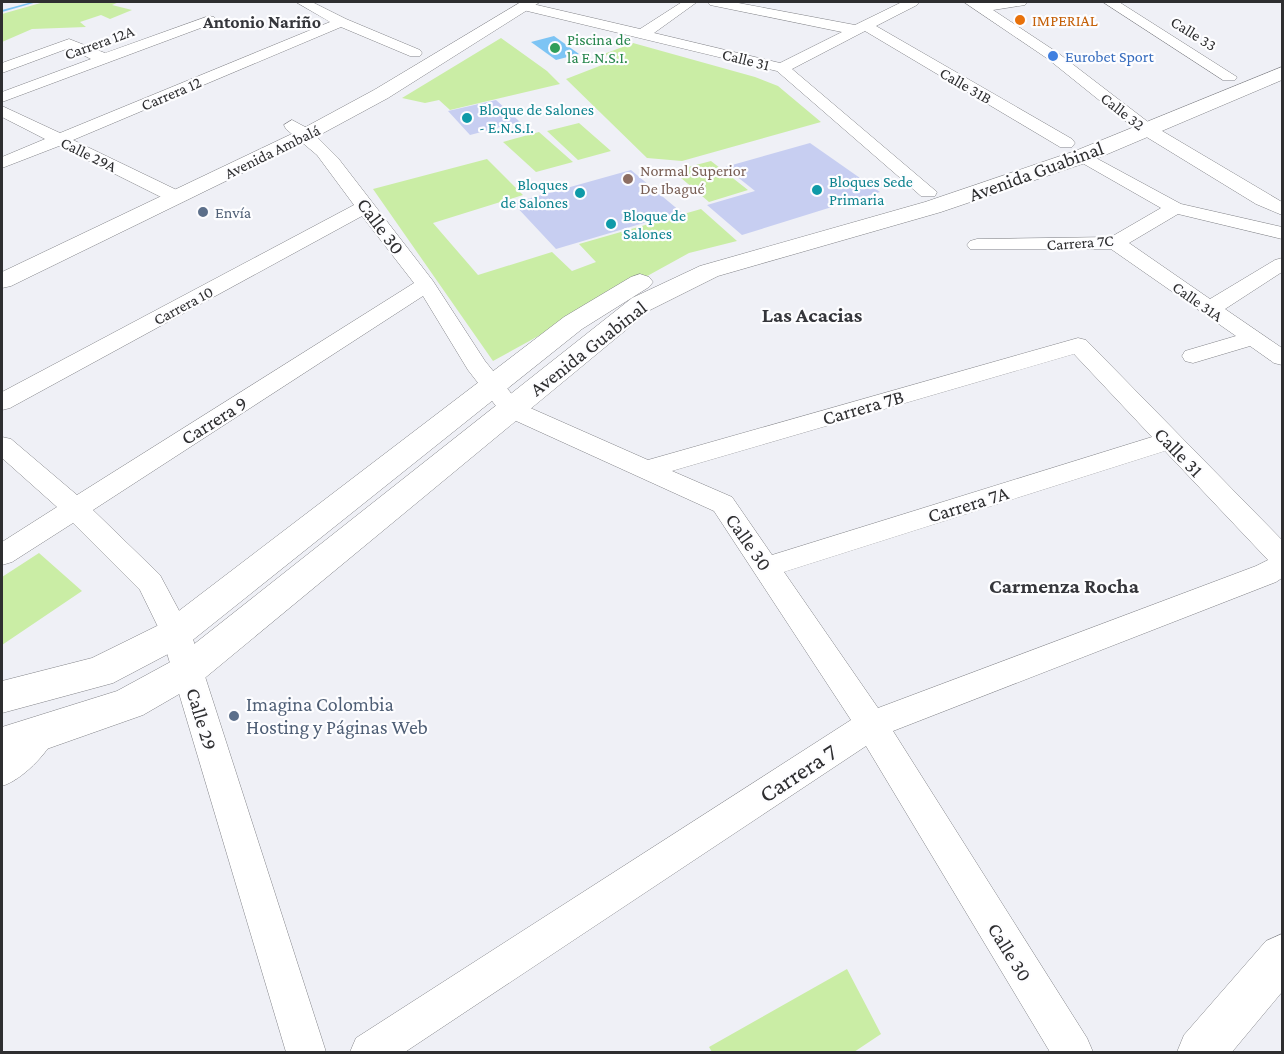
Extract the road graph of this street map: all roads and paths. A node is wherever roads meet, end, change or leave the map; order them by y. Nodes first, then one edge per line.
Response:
1 (303, 2) edge
2 (502, 2) edge
3 (690, 2) edge
4 (715, 2) edge
5 (912, 2) edge
6 (1020, 2) edge
7 (1110, 2) edge
8 (528, 4) edge
9 (976, 5) edge
10 (807, 7) dead end
11 (795, 17) junction
12 (209, 20) dead end
13 (341, 22) junction
14 (861, 28) junction
15 (645, 33) junction
16 (415, 53) junction
17 (1282, 55) edge
18 (105, 59) junction
19 (2, 68) edge
20 (782, 68) junction
21 (1282, 73) edge
22 (1229, 76) junction
23 (2, 97) edge
24 (2, 111) edge
25 (1139, 123) junction
26 (299, 130) junction
27 (58, 140) junction
28 (1074, 150) junction
29 (2, 163) edge
30 (928, 192) junction
31 (168, 193) junction
32 (365, 207) junction
33 (1175, 208) junction
34 (1282, 209) edge
35 (1282, 233) edge
36 (1115, 243) junction
37 (977, 245) dead end
38 (2, 261) edge
39 (1282, 264) edge
40 (2, 281) edge
41 (426, 285) junction
42 (1209, 309) junction
43 (1251, 339) junction
44 (1078, 345) joint
45 (1193, 356) dead end
46 (1282, 358) edge
47 (501, 399) junction
48 (2, 402) edge
49 (1168, 441) junction
50 (2, 446) edge
51 (648, 469) junction
52 (75, 508) junction
53 (2, 555) edge
54 (767, 567) junction
55 (1278, 567) edge
56 (176, 633) junction
57 (187, 671) junction
58 (2, 697) edge
59 (869, 726) junction
60 (41, 734) junction
61 (2, 745) edge
62 (2, 771) edge
63 (1282, 957) edge
64 (306, 1053) edge
65 (370, 1053) edge
66 (1073, 1053) edge
67 (1201, 1053) edge

1 - 13 street
2 - 16 main road, Avenida Ambalá
3 - 15 street
4 - 11 street, Calle 31B
5 - 14 street
6 - 9 street
7 - 22 street, Calle 33
8 - 15 street, Calle 31
8 - 26 main road, Avenida Ambalá
9 - 25 street, Calle 32
10 - 11 street
11 - 14 street, Calle 31B
12 - 18 street, Carrera 12A
13 - 16 street
13 - 27 street, Carrera 12
14 - 20 street
14 - 28 street, Calle 31B
15 - 20 street, Calle 31
16 - 26 main road, Avenida Ambalá
17 - 22 main road, Avenida Guabinal
18 - 19 street
18 - 23 street, Carrera 12A
20 - 30 street, Calle 31
21 - 25 main road, Avenida Guabinal
22 - 25 main road, Avenida Guabinal
24 - 27 street, Calle 29A
25 - 28 main road, Avenida Guabinal
25 - 34 street, Calle 32
26 - 31 main road, Avenida Ambalá
26 - 32 street, Calle 30
27 - 29 street, Carrera 12
27 - 31 street, Calle 29A
28 - 30 main road, Avenida Guabinal
28 - 33 street, Calle 31B
28 - 47 main road, Avenida Guabinal
30 - 47 main road, Avenida Guabinal
31 - 38 main road, Avenida Ambalá
31 - 40 main road, Avenida Ambalá
32 - 41 street, Calle 30
32 - 48 street, Carrera 10
33 - 35 street, Calle 31B
33 - 36 street, Carrera 7C
36 - 37 street, Carrera 7C
36 - 42 street, Calle 31A
39 - 42 street
41 - 47 street, Calle 30
41 - 52 street, Carrera 9
42 - 43 street, Calle 31A
43 - 45 street
43 - 46 street, Calle 31A
44 - 49 street, Calle 31
44 - 51 street, Carrera 7B
47 - 51 street, Calle 30
47 - 56 main road, Avenida Guabinal
47 - 57 main road, Avenida Guabinal
49 - 54 street, Carrera 7A
49 - 55 street, Calle 31
50 - 52 street, Calle 29
51 - 54 street, Calle 30
52 - 53 street, Carrera 9
52 - 56 street, Calle 29
54 - 59 street, Calle 30
55 - 59 street, Carrera 7
56 - 57 street, Calle 29
56 - 58 main road, Avenida Guabinal
57 - 60 main road, Avenida Guabinal
57 - 64 street, Calle 29
59 - 65 street, Carrera 7
59 - 66 street, Calle 30
60 - 61 main road, Avenida Guabinal
60 - 62 street
63 - 67 main road

